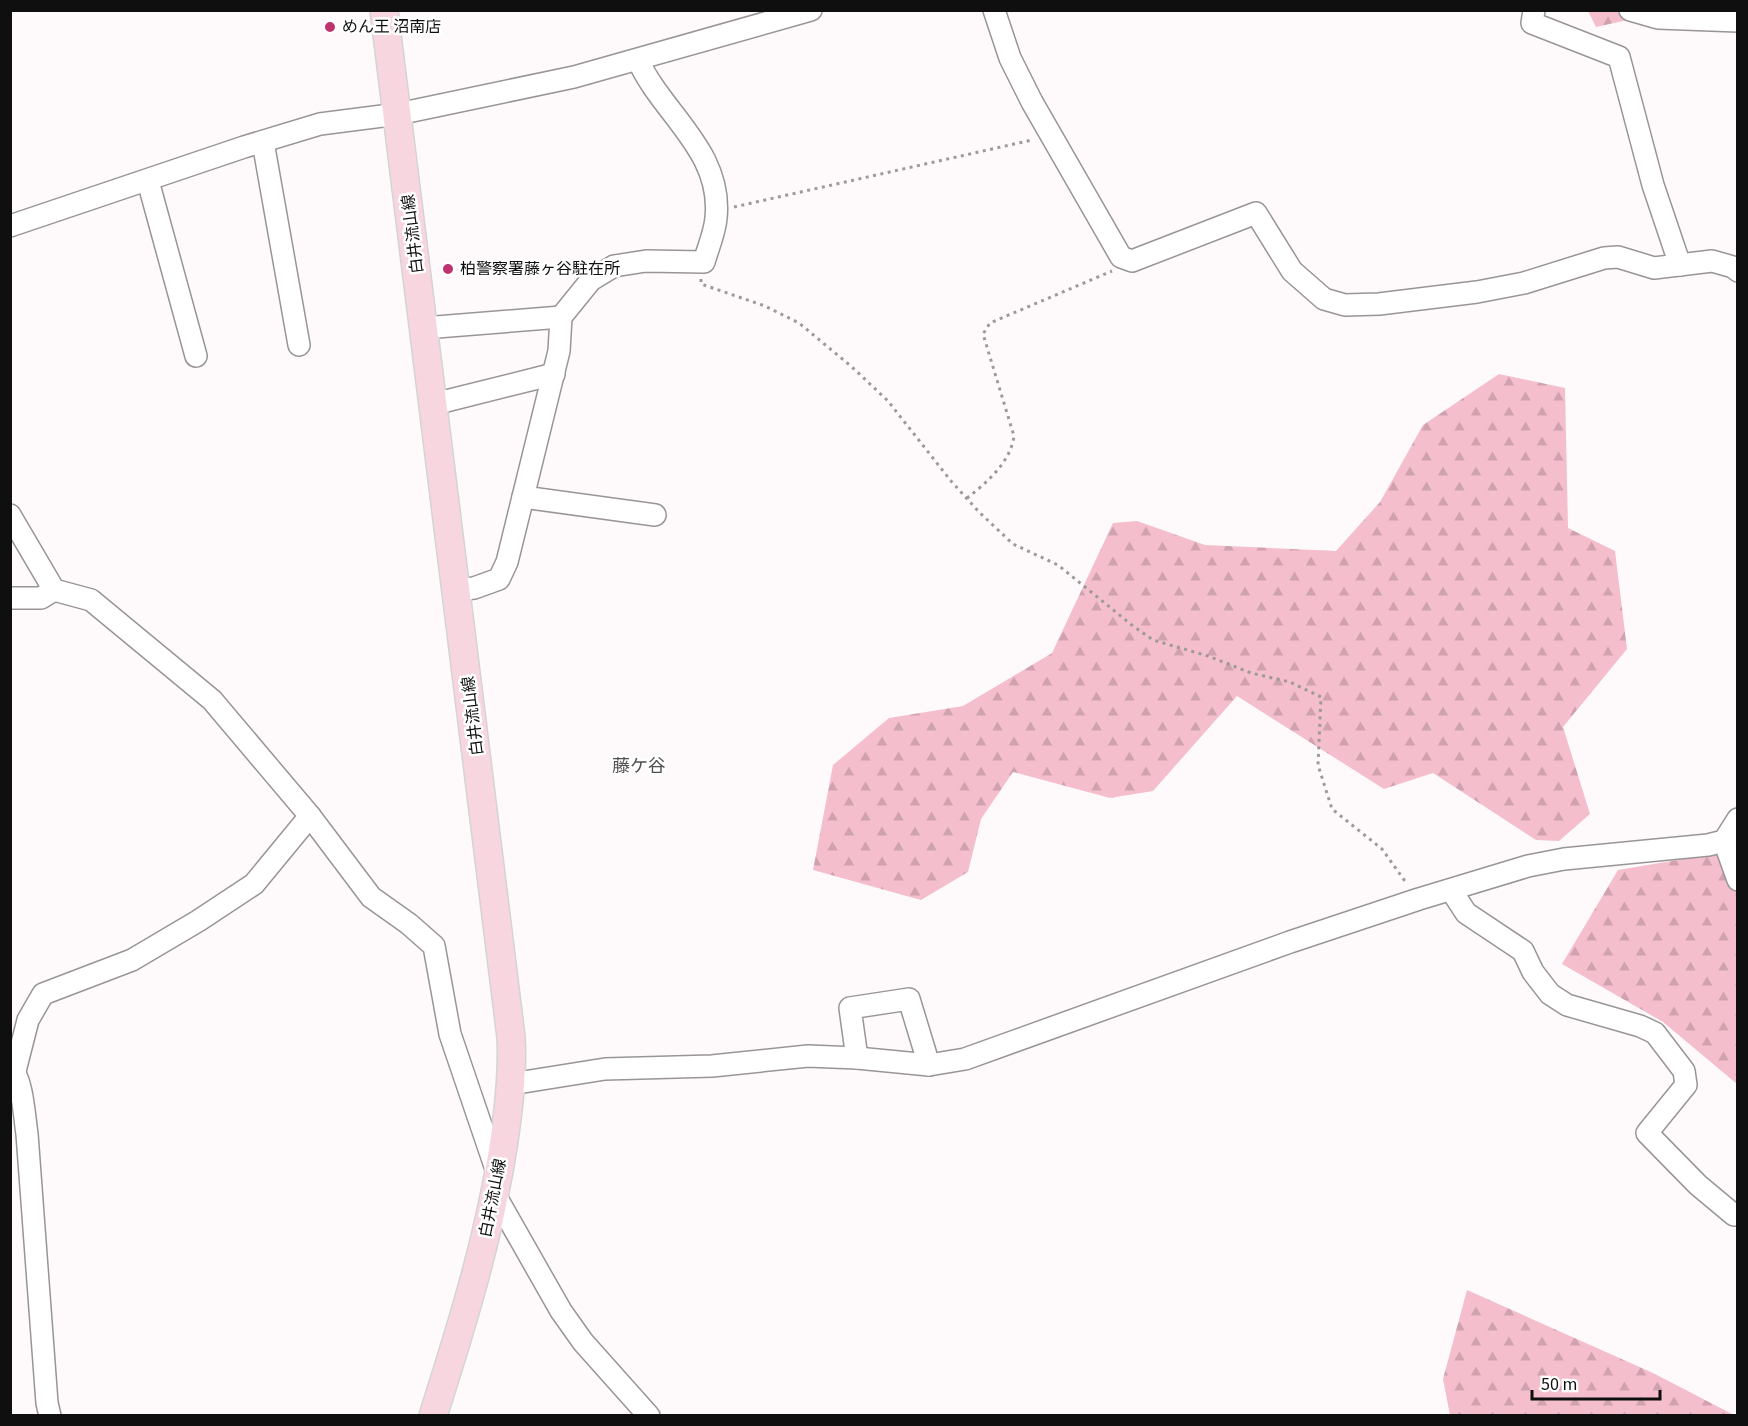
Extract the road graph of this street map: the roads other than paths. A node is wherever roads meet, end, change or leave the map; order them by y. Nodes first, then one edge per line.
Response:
1 (384, 10) edge
2 (811, 10) edge
3 (994, 10) edge
4 (1534, 10) edge
5 (1630, 10) edge
6 (1737, 21) edge
7 (638, 60) junction
8 (398, 114) junction
9 (263, 142) junction
10 (148, 181) junction
11 (10, 226) edge
12 (1680, 265) junction
13 (1737, 271) edge
14 (561, 317) junction
15 (424, 328) junction
16 (299, 345) dead end
17 (196, 356) dead end
18 (554, 374) junction
19 (434, 404) junction
20 (523, 497) junction
21 (10, 515) edge
22 (655, 515) dead end
23 (54, 590) junction
24 (457, 590) junction
25 (10, 598) edge
26 (310, 816) junction
27 (1737, 819) edge
28 (1724, 841) junction
29 (1737, 880) edge
30 (1451, 890) junction
31 (857, 1058) junction
32 (928, 1065) junction
33 (13, 1069) edge
34 (511, 1084) junction
35 (497, 1185) junction
36 (1737, 1214) edge
37 (50, 1416) edge
38 (433, 1416) edge
39 (650, 1416) edge

1 - 8 main road, 白井流山線
2 - 7 street
3 - 12 street
4 - 12 street
5 - 6 street
7 - 8 street
7 - 14 street
8 - 9 street
8 - 15 main road, 白井流山線
9 - 10 street
9 - 16 street
10 - 11 street
10 - 17 street
12 - 13 street
14 - 15 street
14 - 18 street
15 - 19 main road, 白井流山線
18 - 19 street
18 - 20 street
19 - 24 main road, 白井流山線
20 - 22 street
20 - 24 street
21 - 23 street
23 - 25 street
23 - 26 street
24 - 34 main road, 白井流山線
26 - 33 street
26 - 35 street
27 - 28 street
28 - 29 street
28 - 30 street
30 - 32 street
30 - 36 street
31 - 32 street
31 - 32 street
31 - 34 street
33 - 37 street
34 - 35 main road, 白井流山線
35 - 38 main road, 白井流山線
35 - 39 street

